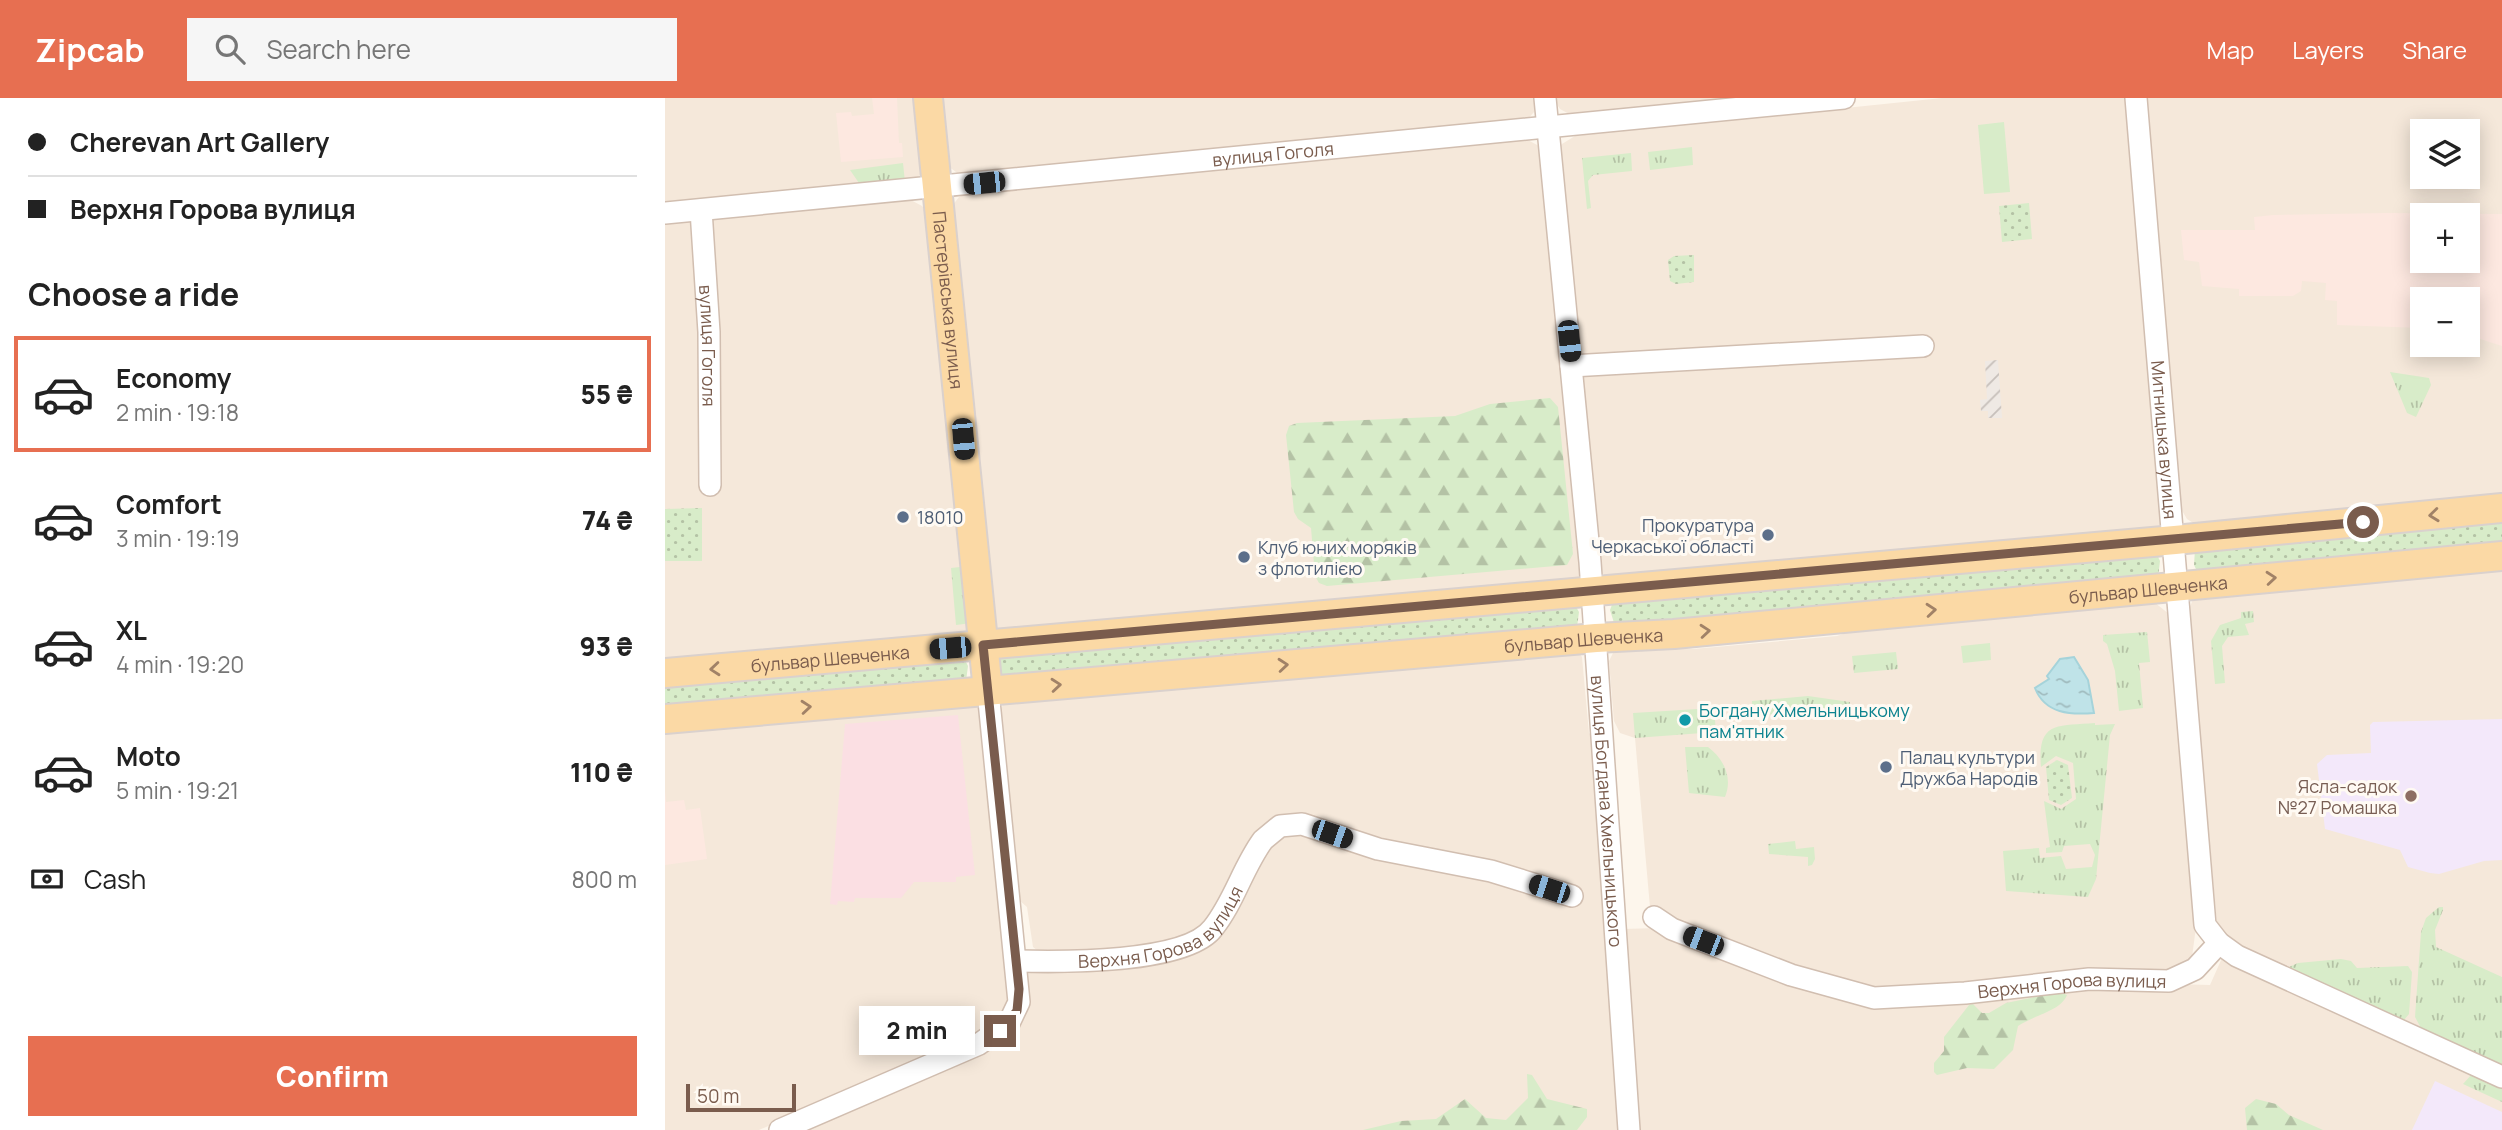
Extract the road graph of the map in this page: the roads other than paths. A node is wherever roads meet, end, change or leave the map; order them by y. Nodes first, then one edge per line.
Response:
1 (928, 98) edge
2 (1545, 98) edge
3 (1844, 98) edge
4 (2136, 98) edge
5 (1547, 128) junction
6 (937, 187) junction
7 (701, 210) junction
8 (665, 213) edge
9 (1923, 346) dead end
10 (1571, 366) junction
11 (711, 485) dead end
12 (2502, 508) edge
13 (2175, 540) junction
14 (2502, 556) edge
15 (2178, 587) junction
16 (1593, 590) junction
17 (1596, 638) junction
18 (983, 645) junction
19 (665, 673) edge
20 (988, 691) junction
21 (665, 719) edge
22 (1572, 896) dead end
23 (1654, 917) dead end
24 (2219, 943) junction
25 (1017, 961) junction
26 (2502, 1077) edge
27 (779, 1130) edge
28 (1629, 1130) edge

1 - 6 main road, Пастерівська вулиця
2 - 5 street, вулиця Богдана Хмельницького
3 - 5 street, вулиця Гоголя
4 - 13 street, Митницька вулиця
5 - 6 street, вулиця Гоголя
5 - 10 street, вулиця Богдана Хмельницького
6 - 7 street, вулиця Гоголя
6 - 18 main road, Пастерівська вулиця
7 - 8 street, вулиця Гоголя
7 - 11 street, вулиця Гоголя
9 - 10 street
10 - 16 street, вулиця Богдана Хмельницького
12 -> 13 main road, бульвар Шевченка
13 - 15 street, Митницька вулиця
13 - 16 main road, бульвар Шевченка
15 -> 14 main road, бульвар Шевченка
17 -> 15 main road, бульвар Шевченка
15 - 24 street, Митницька вулиця
16 - 17 street, вулиця Богдана Хмельницького
16 - 18 main road, бульвар Шевченка
20 -> 17 main road, бульвар Шевченка
17 - 28 street, вулиця Богдана Хмельницького
18 -> 19 main road, бульвар Шевченка
18 - 20 main road, Пастерівська вулиця
21 -> 20 main road, бульвар Шевченка
20 - 25 street, Пастерівська вулиця
22 - 25 street, Верхня Горова вулиця
23 - 24 street, Верхня Горова вулиця
24 - 26 street
25 - 27 street

